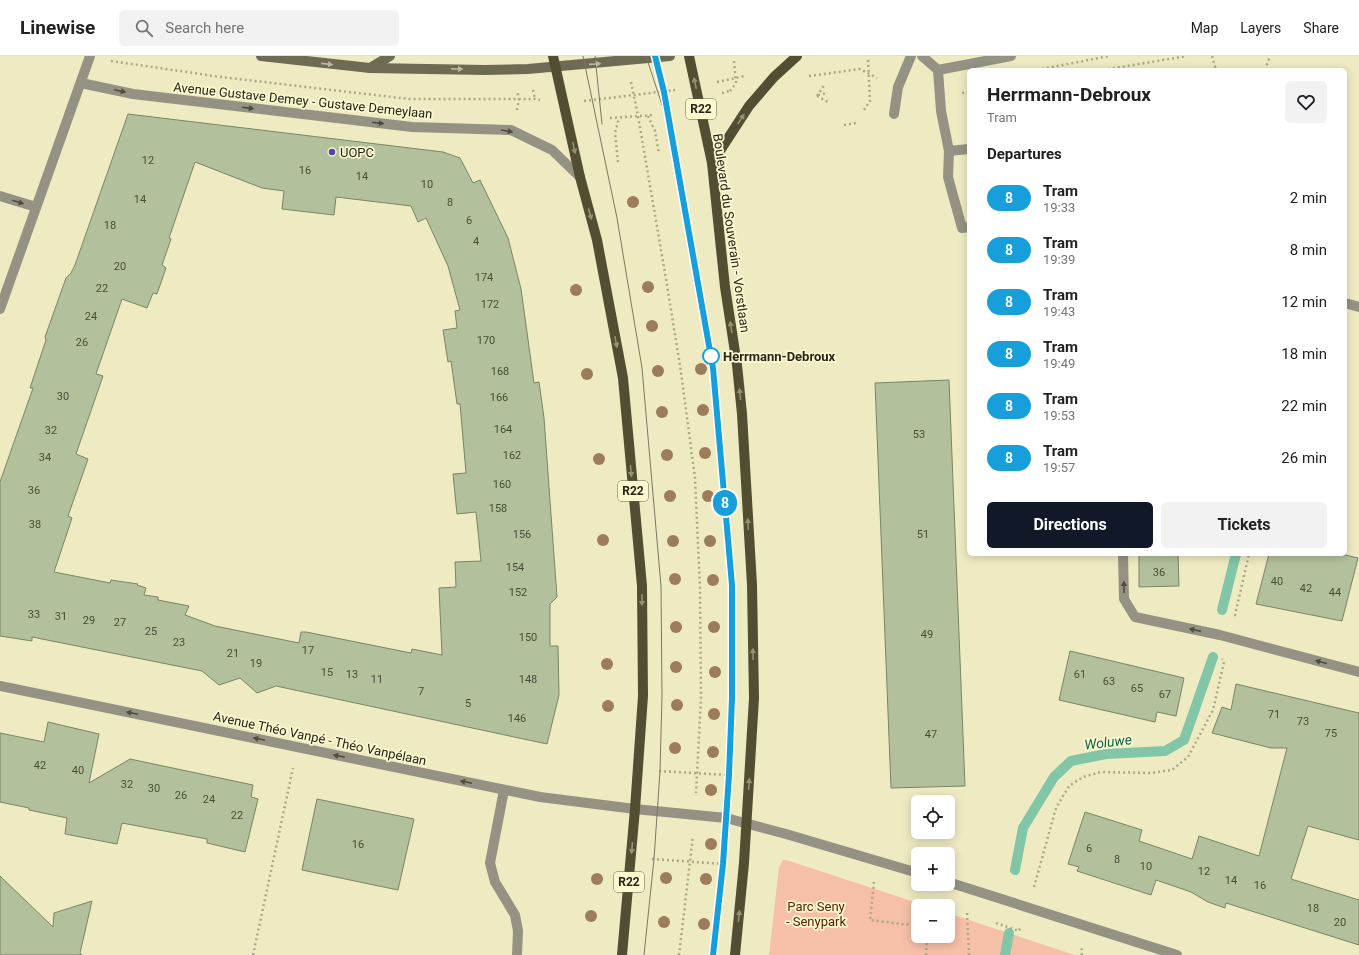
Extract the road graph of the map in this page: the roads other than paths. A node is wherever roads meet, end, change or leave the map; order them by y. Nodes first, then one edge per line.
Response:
1 (90, 56) edge
2 (261, 56) edge
3 (390, 56) edge
4 (553, 56) edge
5 (670, 56) edge
6 (689, 56) edge
7 (797, 56) edge
8 (912, 56) edge
9 (922, 56) edge
10 (1011, 56) edge
11 (556, 67) junction
12 (370, 68) junction
13 (938, 70) junction
14 (81, 83) junction
15 (894, 114) dead end
16 (967, 149) edge
17 (949, 151) junction
18 (712, 163) junction
19 (580, 177) junction
20 (0, 196) edge
21 (36, 207) junction
22 (967, 227) edge
23 (1347, 304) edge
24 (1359, 307) edge
25 (0, 309) edge
26 (1123, 556) edge
27 (1359, 672) edge
28 (0, 686) edge
29 (504, 790) junction
30 (636, 809) junction
31 (747, 823) junction
32 (911, 871) edge
33 (955, 884) edge
34 (517, 955) edge
35 (622, 955) edge
36 (735, 955) edge
37 (1177, 955) edge

1 - 14 street
2 -> 12 main road
3 - 12 main road
4 - 11 main road, R22
11 -> 5 main road
18 -> 6 main road, Boulevard du Souverain - Vorstlaan / R22
18 -> 7 main road
8 - 15 street
9 - 13 street
10 - 13 street
12 -> 11 main road
11 -> 19 main road, R22
13 - 17 street
14 -> 19 street, Avenue Gustave Demey - Gustave Demeylaan
14 - 21 street
16 - 17 street
17 - 22 street
31 -> 18 main road, Boulevard du Souverain - Vorstlaan / R22
19 -> 30 main road, R22
20 -> 21 street
21 - 25 street
23 - 24 street
27 -> 26 street
29 -> 28 street, Avenue Théo Vanpé - Théo Vanpélaan
29 - 30 street, Avenue Théo Vanpé - Théo Vanpélaan
29 - 34 street
30 - 31 street
30 -> 35 main road, R22
31 - 32 street
36 -> 31 main road, Boulevard du Souverain - Vorstlaan / R22
33 - 37 street

